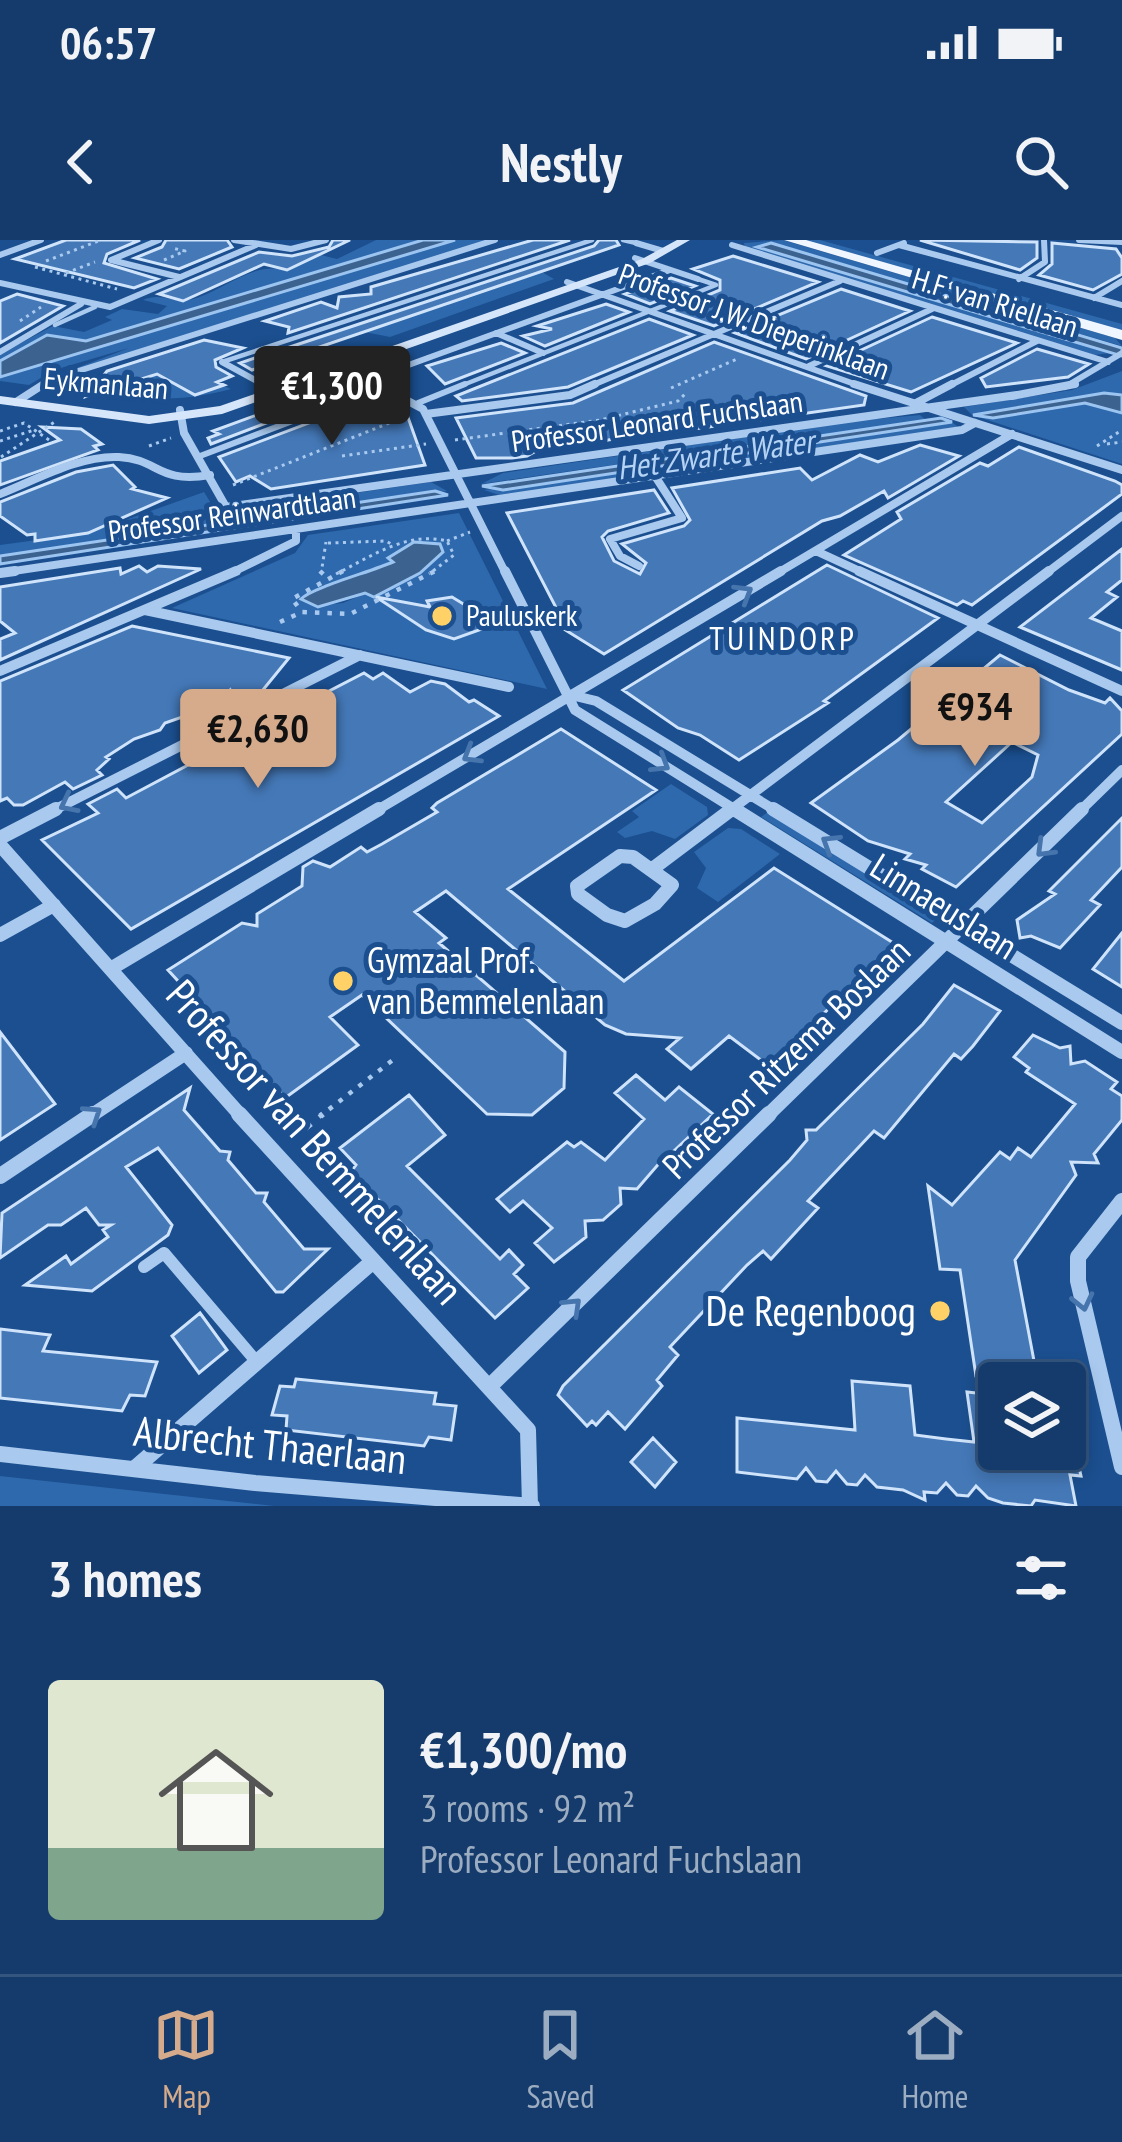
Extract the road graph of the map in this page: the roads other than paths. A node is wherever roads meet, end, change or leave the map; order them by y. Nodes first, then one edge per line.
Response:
1 (41, 240) edge
2 (160, 240) edge
3 (234, 240) edge
4 (326, 240) edge
5 (495, 240) edge
6 (592, 240) edge
7 (623, 240) edge
8 (685, 240) edge
9 (791, 240) edge
10 (830, 240) edge
11 (910, 240) edge
12 (1044, 240) edge
13 (1079, 240) edge
14 (1122, 242) edge
15 (256, 245) junction
16 (731, 245) dead end
17 (899, 245) junction
18 (649, 249) edge
19 (877, 253) junction
20 (0, 255) edge
21 (787, 265) junction
22 (777, 269) dead end
23 (670, 270) junction
24 (179, 277) junction
25 (698, 279) joint
26 (1018, 279) junction
27 (1122, 280) edge
28 (840, 281) junction
29 (0, 283) edge
30 (572, 284) junction
31 (603, 294) junction
32 (1094, 298) junction
33 (82, 304) junction
34 (1122, 305) edge
35 (94, 307) junction
36 (932, 309) junction
37 (656, 313) junction
38 (1122, 320) edge
39 (55, 325) dead end
40 (494, 333) junction
41 (715, 333) junction
42 (1122, 337) edge
43 (1038, 340) junction
44 (0, 345) edge
45 (543, 352) junction
46 (1115, 358) edge
47 (222, 362) joint
48 (341, 365) junction
49 (809, 366) junction
50 (370, 379) junction
51 (385, 386) junction
52 (272, 390) junction
53 (1017, 395) junction
54 (10, 398) edge
55 (914, 404) junction
56 (925, 406) junction
57 (422, 408) junction
58 (936, 410) junction
59 (180, 414) junction
60 (844, 419) junction
61 (975, 423) junction
62 (1012, 434) junction
63 (200, 456) junction
64 (1122, 470) edge
65 (210, 475) junction
66 (655, 476) junction
67 (457, 477) junction
68 (0, 494) edge
69 (472, 505) junction
70 (1122, 517) edge
71 (299, 530) junction
72 (816, 551) junction
73 (639, 566) dead end
74 (0, 573) edge
75 (145, 610) junction
76 (979, 626) junction
77 (360, 655) junction
78 (0, 670) edge
79 (509, 687) dead end
80 (1122, 691) edge
81 (571, 695) junction
82 (1122, 770) edge
83 (754, 796) junction
84 (735, 810) junction
85 (0, 842) edge
86 (652, 870) junction
87 (54, 905) junction
88 (965, 927) junction
89 (0, 935) edge
90 (948, 943) junction
91 (112, 968) junction
92 (1122, 1023) edge
93 (1122, 1052) edge
94 (186, 1053) junction
95 (0, 1176) edge
96 (1122, 1202) edge
97 (371, 1263) junction
98 (144, 1267) dead end
99 (256, 1361) junction
100 (489, 1388) junction
101 (0, 1454) edge
102 (1122, 1467) edge
103 (135, 1468) junction
104 (531, 1506) edge

1 - 20 street
2 - 24 street
3 - 15 street
4 - 15 street
5 - 54 street
6 - 47 lane, Eykmanlaan
7 - 18 lane
8 - 18 main road, Eykmanlaan
9 - 42 main road
10 - 19 main road
11 - 17 street
12 - 26 street
13 - 14 street
15 - 24 street
16 - 21 street, H.F. van Riellaan
17 - 19 street
17 - 26 street
18 - 23 street
18 - 30 main road, Eykmanlaan
19 - 38 main road
21 - 22 lane
21 - 28 street, H.F. van Riellaan
23 - 25 street
23 - 31 street
24 - 35 street
25 - 37 lane
26 - 32 street
27 - 32 street
28 - 36 street, H.F. van Riellaan
28 - 41 street
29 - 33 street
30 - 31 street, Professor J.W. Dieperinklaan
30 - 48 main road, Eykmanlaan
31 - 37 street, Professor J.W. Dieperinklaan
31 - 40 street
32 - 34 street
33 - 35 street
33 - 44 street
35 - 39 lane
36 - 43 street, H.F. van Riellaan
36 - 49 street
37 - 41 street, Professor J.W. Dieperinklaan
37 - 45 lane
37 - 57 lane
40 - 45 street
40 - 50 street
41 - 49 street, Professor J.W. Dieperinklaan
41 - 57 street
43 - 46 street, H.F. van Riellaan
43 - 55 street
45 - 57 lane
46 - 53 street, Professor Leonard Fuchslaan
47 - 52 street, Eykmanlaan
48 - 50 street
48 - 52 main road, Eykmanlaan
49 - 55 street, Professor J.W. Dieperinklaan
50 - 51 street
51 - 57 street
51 - 63 lane
52 - 59 main road, Eykmanlaan
53 - 56 street, Professor Leonard Fuchslaan
53 - 58 street, Professor Leonard Fuchslaan
54 - 59 main road, Eykmanlaan
55 - 56 street, Professor J.W. Dieperinklaan
56 - 58 street
56 - 60 street, Professor Leonard Fuchslaan
57 - 67 street
58 - 60 street, Professor Leonard Fuchslaan
58 - 61 street
59 - 63 street
60 - 67 street, Professor Leonard Fuchslaan
61 - 62 street
61 - 66 street, Professor Reinwardtlaan
62 - 64 street
62 - 72 street
63 - 65 street
65 - 67 street, Professor Leonard Fuchslaan
65 - 68 street
66 - 69 street, Professor Reinwardtlaan
66 - 73 street
67 - 69 street
69 - 71 street, Professor Reinwardtlaan
69 - 81 street
70 - 76 street
71 - 74 street, Professor Reinwardtlaan
71 - 75 street
72 - 76 street
81 -> 72 street
75 - 77 street
75 - 78 street
76 - 80 street
76 - 83 street
77 - 79 street
77 -> 85 street
81 - 83 street, Linnaeuslaan
81 -> 84 street, Linnaeuslaan
81 -> 91 street
82 -> 88 street, Professor Ritzema Boslaan
83 - 84 street
88 -> 83 street, Linnaeuslaan
84 - 86 street
84 - 90 street, Linnaeuslaan
85 - 87 street, Professor van Bemmelenlaan
86 - 86 street
87 - 89 street
87 - 91 street, Professor van Bemmelenlaan
88 - 90 street, Professor Ritzema Boslaan
88 - 92 street, Linnaeuslaan
90 - 93 street, Linnaeuslaan
100 -> 90 street, Professor Ritzema Boslaan
91 - 94 street, Professor van Bemmelenlaan
95 -> 94 street
94 - 97 street, Professor van Bemmelenlaan
96 -> 102 street
97 - 99 street
97 - 100 street, Professor van Bemmelenlaan
98 - 99 lane
99 - 103 street
100 - 104 street, Professor van Bemmelenlaan
101 - 103 street, Albrecht Thaerlaan
103 - 104 street, Albrecht Thaerlaan

